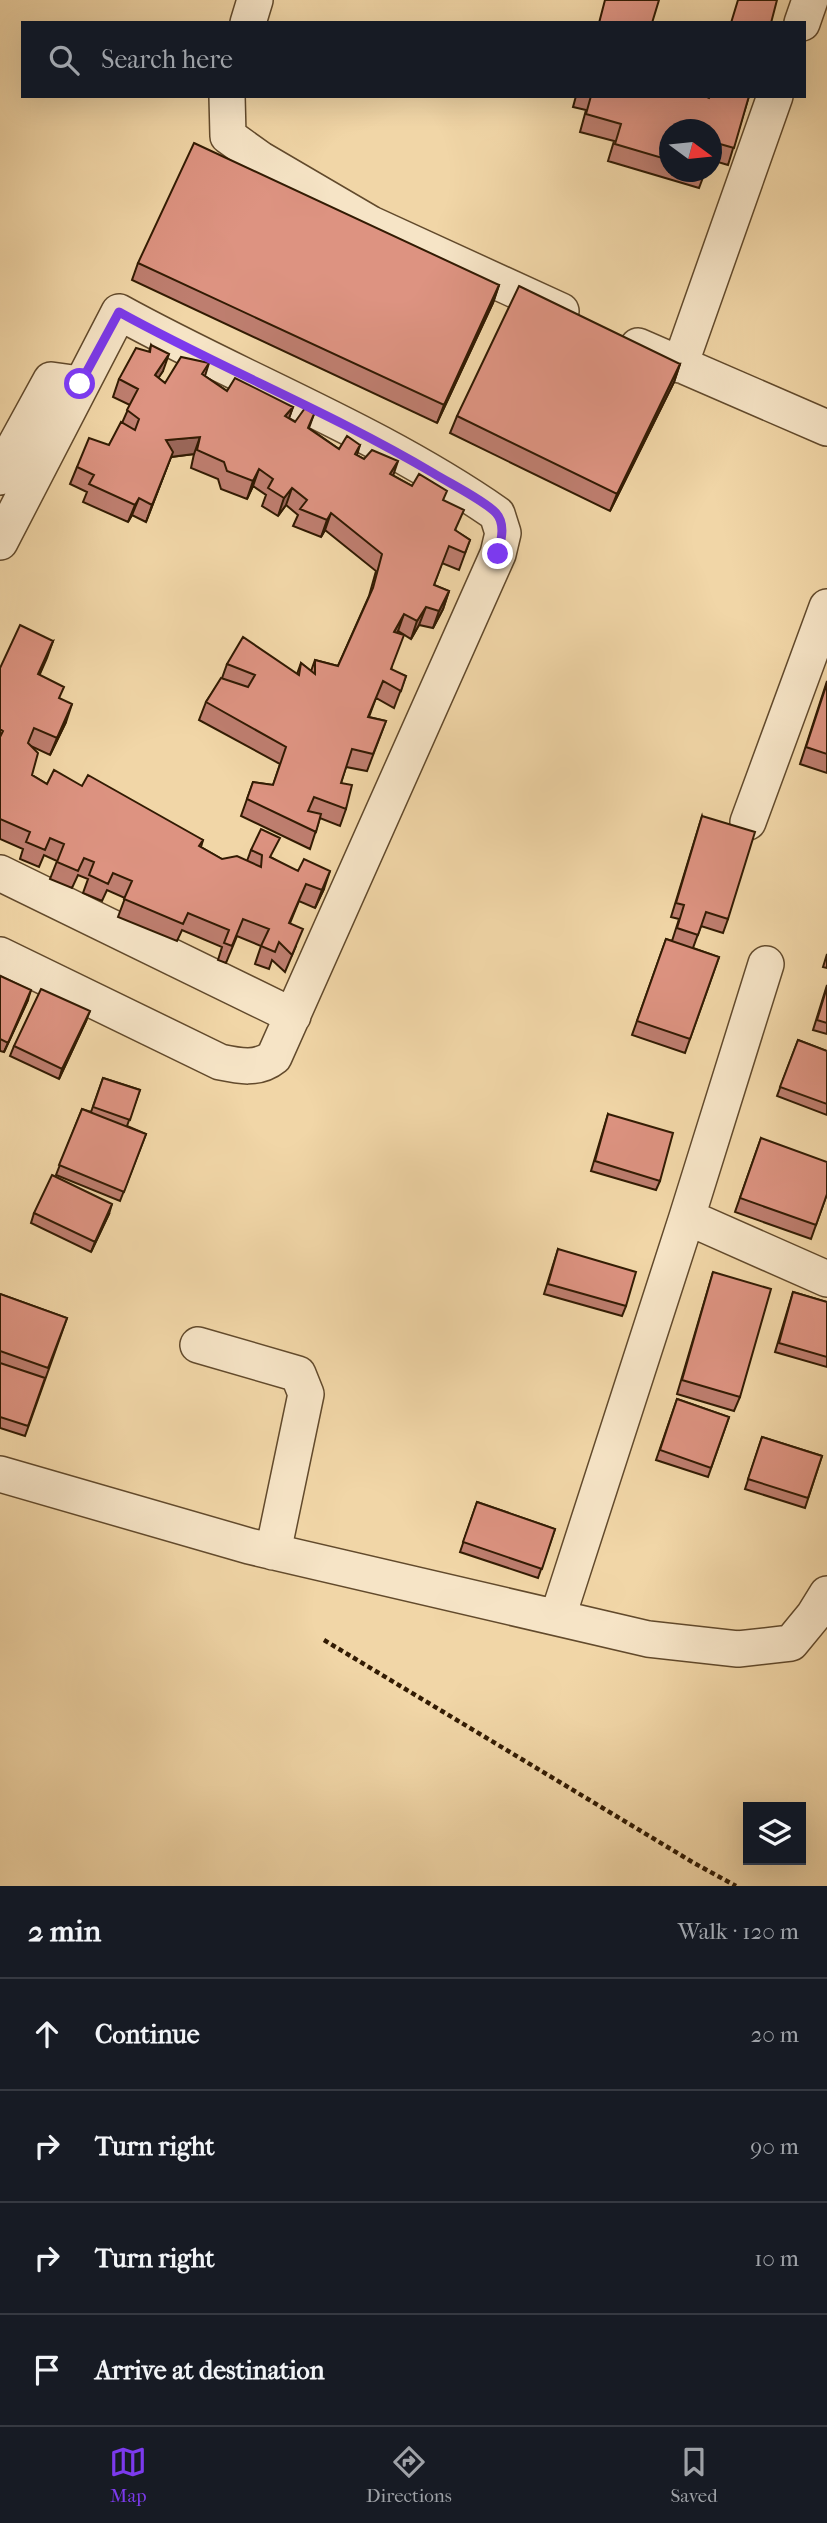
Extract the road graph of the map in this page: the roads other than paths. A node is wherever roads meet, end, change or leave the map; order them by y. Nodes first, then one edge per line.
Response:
1 (255, 0) edge
2 (810, 0) edge
3 (249, 21) edge
4 (803, 21) edge
5 (227, 98) edge
6 (774, 98) edge
7 (680, 365) junction
8 (80, 384) junction
9 (827, 428) edge
10 (0, 477) edge
11 (0, 542) edge
12 (827, 607) edge
13 (748, 822) dead end
14 (0, 873) edge
15 (0, 955) edge
16 (766, 964) dead end
17 (293, 1016) junction
18 (687, 1217) junction
19 (827, 1279) edge
20 (198, 1345) dead end
21 (0, 1474) edge
22 (273, 1552) junction
23 (827, 1594) edge
24 (558, 1616) junction

1 - 3 street
2 - 4 street
5 - 7 street
6 - 7 street
7 - 9 street
8 - 10 street
8 - 11 street
8 - 17 street
12 - 13 street
14 - 17 street
15 - 17 street
16 - 18 street
18 - 19 street
18 - 24 street
20 - 22 street
21 - 22 street
22 - 24 street
23 - 24 street

